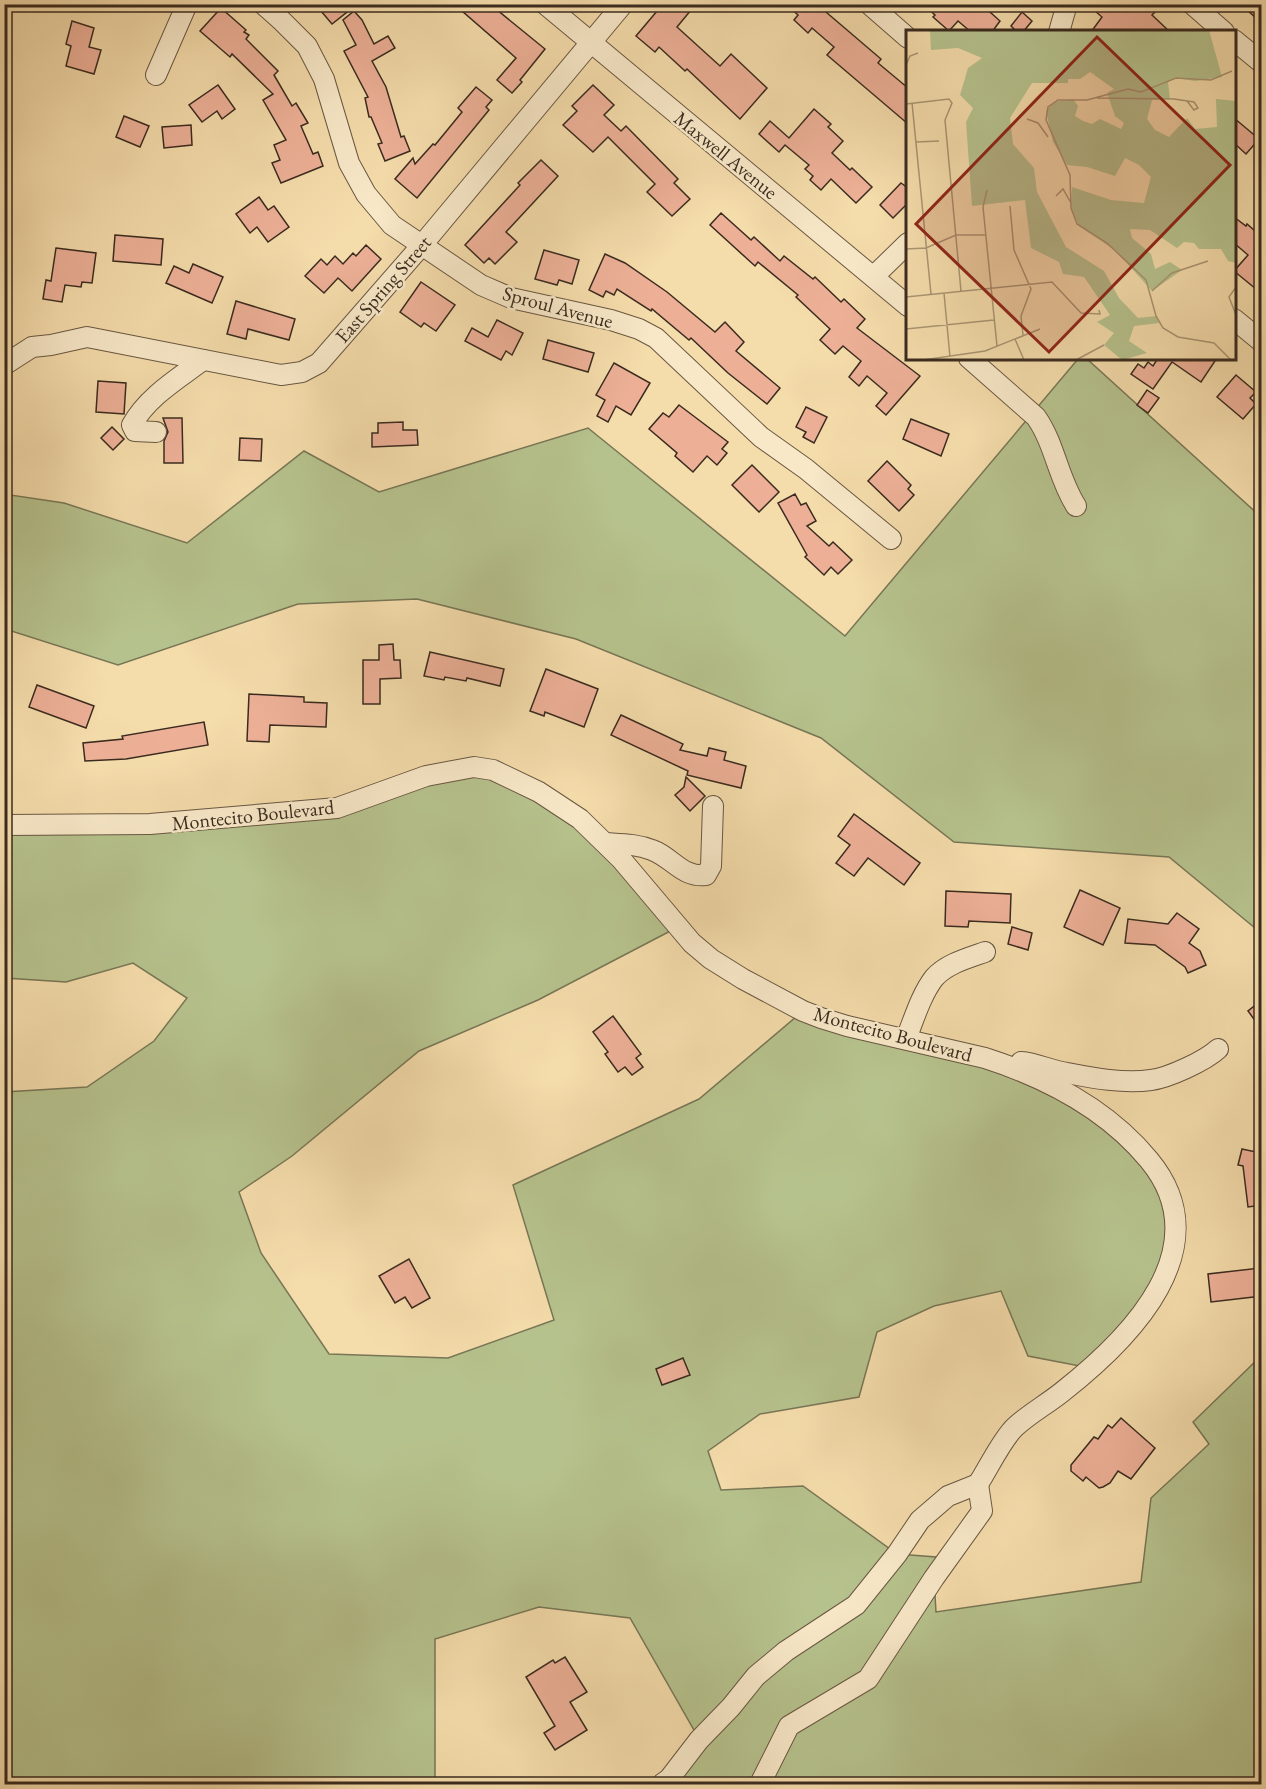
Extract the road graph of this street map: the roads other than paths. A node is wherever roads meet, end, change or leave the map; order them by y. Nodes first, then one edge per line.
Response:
1 (188, 4) edge
2 (263, 4) edge
3 (546, 4) edge
4 (623, 4) edge
5 (868, 4) edge
6 (1067, 4) edge
7 (1192, 4) edge
8 (1060, 30) edge
9 (1222, 30) edge
10 (906, 36) edge
11 (1236, 42) edge
12 (591, 44) junction
13 (1262, 63) edge
14 (156, 75) dead end
15 (906, 245) edge
16 (422, 246) junction
17 (874, 276) junction
18 (906, 304) edge
19 (1236, 320) edge
20 (1262, 342) edge
21 (204, 360) junction
22 (971, 360) edge
23 (4, 365) edge
24 (156, 432) dead end
25 (1076, 506) dead end
26 (891, 539) dead end
27 (713, 806) dead end
28 (4, 825) edge
29 (606, 843) junction
30 (985, 952) dead end
31 (906, 1039) junction
32 (1218, 1049) dead end
33 (1007, 1065) junction
34 (978, 1484) junction
35 (662, 1785) edge
36 (760, 1785) edge

1 - 14 street
2 - 16 street, Sproul Avenue
3 - 12 street, Maxwell Avenue
4 - 12 street, East Spring Street
5 - 10 street
6 - 8 street
7 - 9 street
11 - 13 street
12 - 16 street, East Spring Street
12 - 17 street, Maxwell Avenue
15 - 17 street
16 - 21 street, East Spring Street
16 - 26 street, Sproul Avenue
17 - 18 street, Maxwell Avenue
19 - 20 street
21 - 23 street, East Spring Street
21 - 24 street
22 - 25 street
27 - 29 street
28 - 29 street, Montecito Boulevard
29 - 31 street, Montecito Boulevard
30 - 31 street
31 - 33 street, Montecito Boulevard
32 - 33 street
33 - 34 street, Montecito Boulevard
34 - 35 street
34 - 36 street

